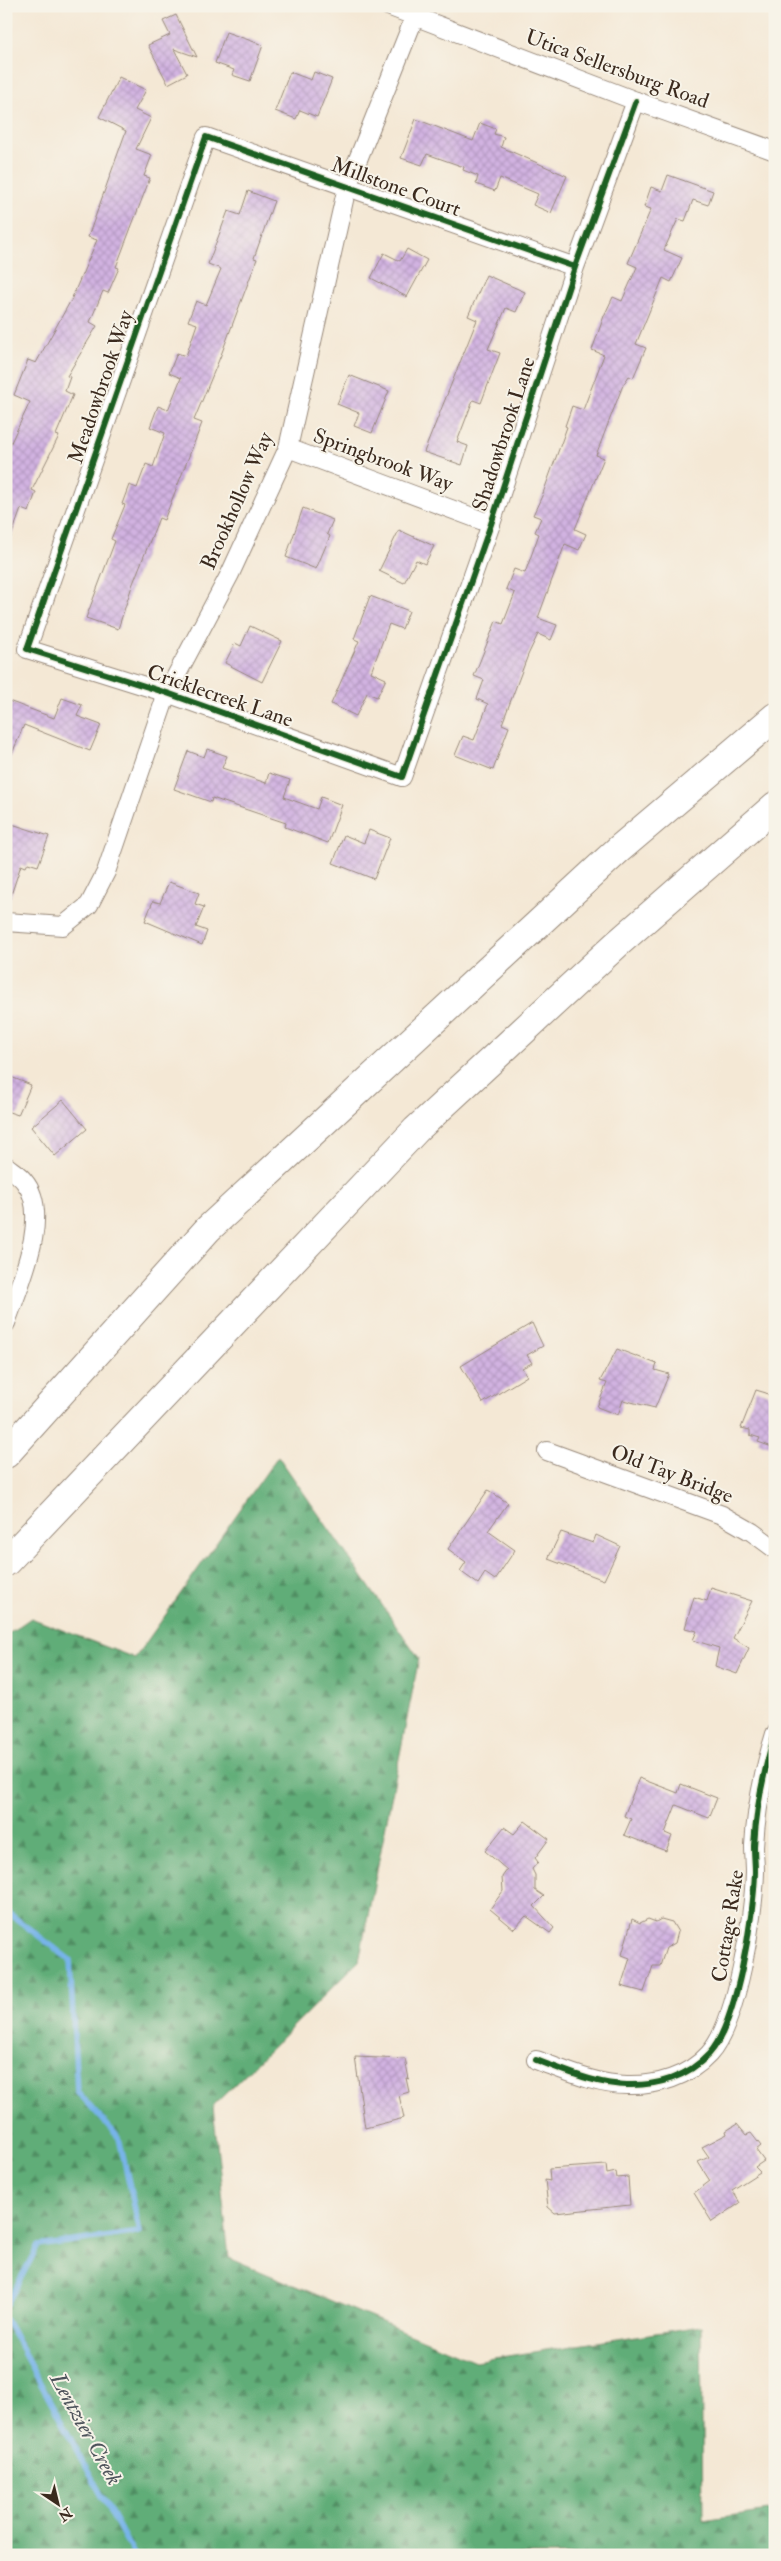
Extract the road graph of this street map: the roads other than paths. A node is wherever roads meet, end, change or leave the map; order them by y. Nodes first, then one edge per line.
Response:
1 (388, 6) edge
2 (415, 16) junction
3 (636, 101) junction
4 (206, 137) joint
5 (775, 150) edge
6 (348, 187) junction
7 (575, 267) junction
8 (288, 448) junction
9 (491, 524) junction
10 (27, 649) joint
11 (168, 693) junction
12 (775, 717) edge
13 (402, 777) joint
14 (775, 806) edge
15 (6, 922) edge
16 (6, 1166) edge
17 (6, 1323) edge
18 (547, 1451) dead end
19 (6, 1454) edge
20 (775, 1549) edge
21 (6, 1562) edge
22 (775, 1734) edge
23 (536, 2060) dead end

1 - 2 street, Utica Sellersburg Road
2 - 3 street, Utica Sellersburg Road
2 - 6 street, Brookhollow Way
3 - 5 street, Utica Sellersburg Road
3 - 7 street, Shadowbrook Lane
4 - 6 street, Millstone Court
4 - 10 street, Meadowbrook Way
6 - 7 street, Millstone Court
6 - 8 street, Brookhollow Way
7 - 9 street, Shadowbrook Lane
8 - 9 street, Springbrook Way
8 - 11 street, Brookhollow Way
9 - 13 street, Shadowbrook Lane
10 - 11 street, Cricklecreek Lane
11 - 13 street, Cricklecreek Lane
11 - 15 street, Brookhollow Way
12 - 19 highway
14 - 21 highway
16 - 17 street
18 - 20 street, Old Tay Bridge
22 - 23 street, Cottage Rake

